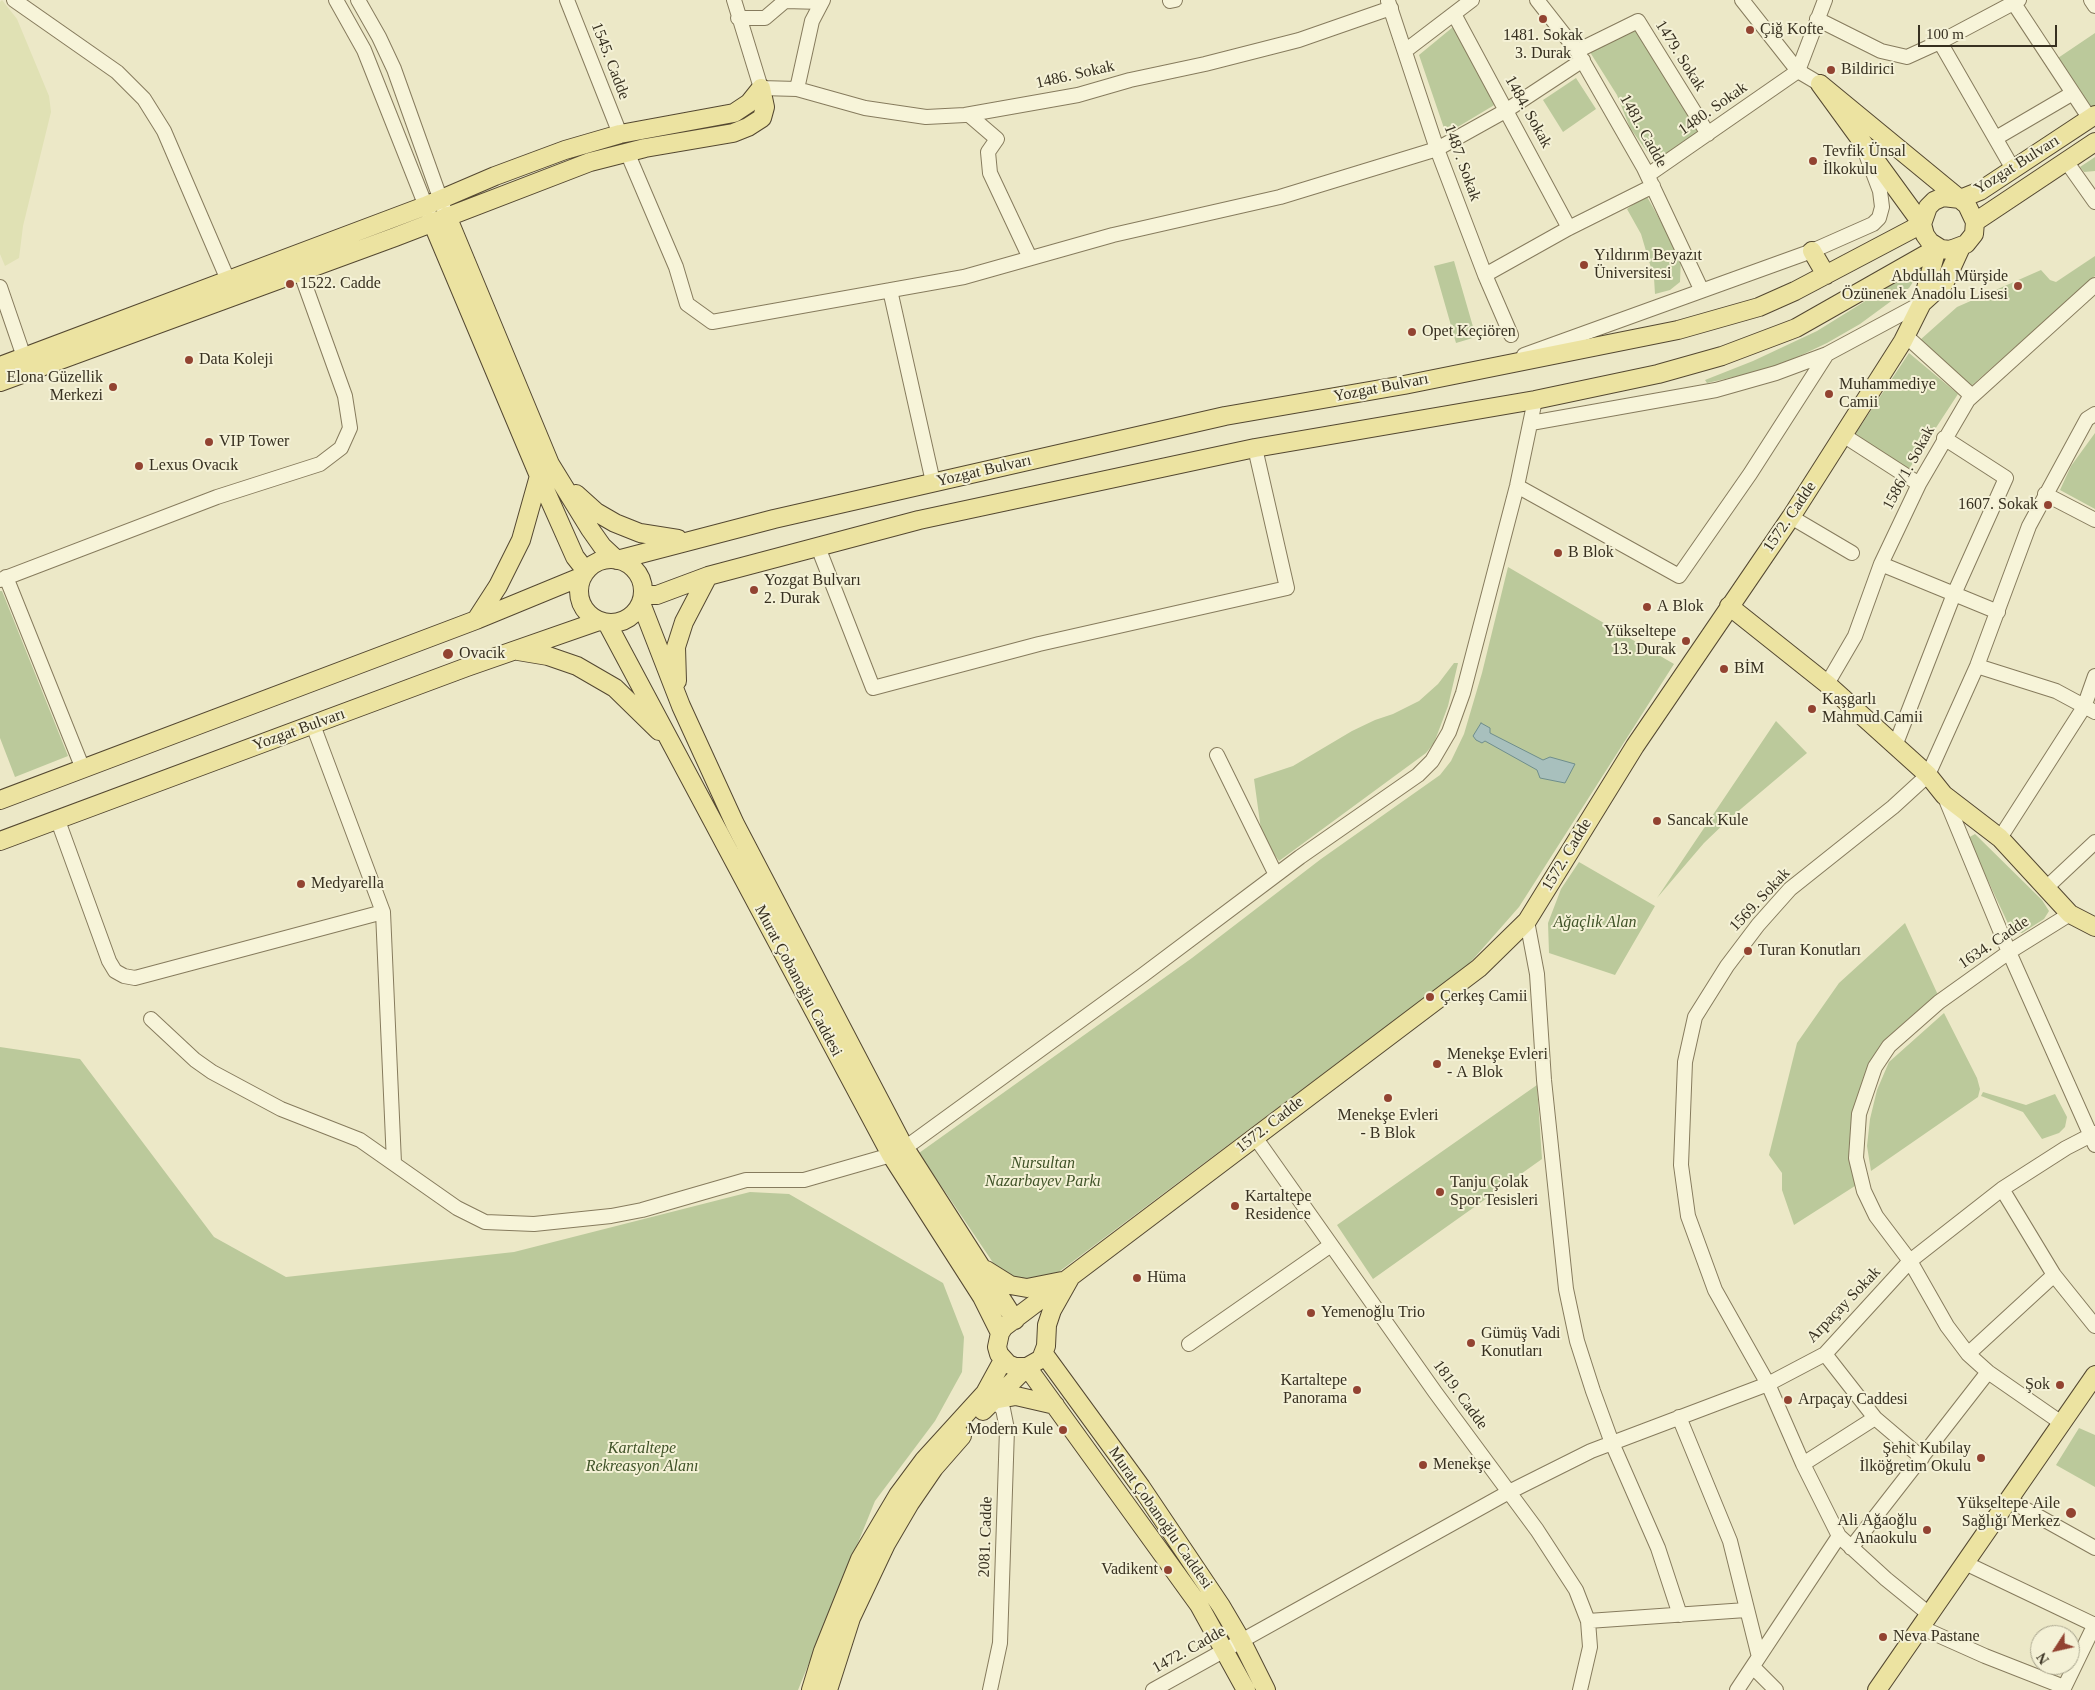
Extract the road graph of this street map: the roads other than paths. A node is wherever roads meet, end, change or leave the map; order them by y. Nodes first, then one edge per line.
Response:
1 (14, 0) edge
2 (336, 0) edge
3 (358, 0) edge
4 (567, 0) edge
5 (734, 0) edge
6 (1472, 0) edge
7 (1538, 0) edge
8 (1742, 0) edge
9 (1825, 0) edge
10 (2091, 0) edge
11 (822, 1) edge
12 (2016, 1) edge
13 (1390, 4) edge
14 (2095, 6) edge
15 (1454, 14) junction
16 (738, 18) junction
17 (1817, 19) junction
18 (1940, 42) junction
19 (1405, 51) junction
20 (1580, 56) junction
21 (1798, 70) junction
22 (1820, 84) junction
23 (761, 88) junction
24 (797, 89) junction
25 (2072, 93) junction
26 (1506, 110) junction
27 (969, 115) junction
28 (2092, 117) edge
29 (620, 134) junction
30 (1708, 134) junction
31 (1996, 138) junction
32 (2095, 142) edge
33 (1863, 145) junction
34 (1437, 149) junction
35 (627, 152) junction
36 (2066, 161) junction
37 (2014, 169) junction
38 (1998, 179) junction
39 (1650, 180) junction
40 (2089, 182) edge
41 (1960, 199) junction
42 (2011, 199) junction
43 (433, 202) junction
44 (2095, 202) edge
45 (440, 219) junction
46 (1975, 222) junction
47 (1922, 224) junction
48 (1569, 228) junction
49 (1961, 247) junction
50 (1937, 248) junction
51 (1812, 251) junction
52 (1030, 258) junction
53 (300, 271) junction
54 (1486, 275) junction
55 (1826, 275) junction
56 (228, 280) junction
57 (2095, 284) edge
58 (0, 287) edge
59 (1701, 289) junction
60 (890, 290) junction
61 (1922, 303) junction
62 (1511, 335) dead end
63 (1906, 336) junction
64 (1827, 354) junction
65 (24, 357) junction
66 (0, 366) edge
67 (1491, 367) junction
68 (0, 382) edge
69 (1972, 396) junction
70 (1535, 400) junction
71 (2092, 417) edge
72 (1531, 423) junction
73 (1843, 435) junction
74 (1944, 438) junction
75 (1255, 448) junction
76 (545, 470) junction
77 (933, 482) junction
78 (1918, 484) junction
79 (1517, 486) junction
80 (2045, 494) junction
81 (1791, 517) junction
82 (2095, 520) edge
83 (690, 539) junction
84 (818, 546) junction
85 (1852, 553) dead end
86 (617, 560) junction
87 (1881, 564) junction
88 (584, 574) junction
89 (708, 576) junction
90 (3, 578) edge
91 (1954, 594) junction
92 (642, 599) junction
93 (1729, 606) junction
94 (1998, 612) junction
95 (476, 620) junction
96 (603, 622) junction
97 (515, 650) junction
98 (1977, 666) junction
99 (2095, 676) edge
100 (1827, 684) junction
101 (681, 706) junction
102 (2090, 710) edge
103 (313, 725) junction
104 (673, 745) junction
105 (1895, 746) junction
106 (1217, 755) dead end
107 (83, 769) junction
108 (1928, 775) junction
109 (1944, 795) junction
110 (0, 800) edge
111 (57, 818) junction
112 (2000, 838) junction
113 (0, 841) edge
114 (2095, 842) edge
115 (1276, 874) junction
116 (2046, 888) junction
117 (383, 912) junction
118 (2070, 914) junction
119 (1527, 920) junction
120 (2095, 927) edge
121 (2009, 952) junction
122 (151, 1018) dead end
123 (1255, 1137) junction
124 (2094, 1138) edge
125 (898, 1152) junction
126 (394, 1163) junction
127 (2002, 1189) junction
128 (1332, 1244) junction
129 (1910, 1261) junction
130 (982, 1267) junction
131 (2054, 1275) junction
132 (1070, 1278) junction
133 (1015, 1320) junction
134 (2095, 1326) edge
135 (1000, 1333) junction
136 (1188, 1344) dead end
137 (1045, 1350) junction
138 (1825, 1354) junction
139 (1968, 1354) junction
140 (1003, 1360) junction
141 (1027, 1368) junction
142 (1988, 1372) junction
143 (2095, 1375) edge
144 (1768, 1384) junction
145 (989, 1397) junction
146 (1055, 1405) junction
147 (1679, 1417) junction
148 (1875, 1418) junction
149 (2063, 1424) junction
150 (1612, 1443) junction
151 (1922, 1458) junction
152 (1803, 1464) junction
153 (1509, 1492) junction
154 (2009, 1500) junction
155 (1839, 1536) junction
156 (1850, 1548) junction
157 (2095, 1548) edge
158 (1965, 1563) junction
159 (1746, 1610) junction
160 (1680, 1615) junction
161 (1588, 1620) junction
162 (1925, 1620) junction
163 (2095, 1624) edge
164 (1241, 1640) junction
165 (1225, 1650) junction
166 (1756, 1662) junction
167 (2064, 1689) edge
168 (810, 1690) edge
169 (828, 1690) edge
170 (990, 1690) edge
171 (1153, 1690) edge
172 (1246, 1690) edge
173 (1266, 1690) edge
174 (1580, 1690) edge
175 (1737, 1690) edge
176 (1776, 1690) edge
177 (1878, 1690) edge

1 - 56 street
2 - 43 street
3 - 43 street
4 - 29 street, 1545. Cadde
5 - 16 street
6 - 15 street
7 - 20 street, 1481. Cadde
8 - 21 street
9 - 17 street
10 - 14 street
11 - 16 street
11 - 24 street
12 - 18 street
12 - 25 street
13 - 19 street, 1487. Sokak
13 - 27 street, 1486. Sokak
15 - 19 street
15 - 26 street, 1484. Sokak
16 - 23 street
17 - 18 street
17 - 21 street
18 - 31 street
19 - 34 street, 1487. Sokak
20 - 26 street
20 - 30 street, 1479. Sokak
20 - 39 street, 1481. Cadde
21 - 22 street
21 - 30 street, 1480. Sokak
22 - 33 main road
22 - 41 main road
23 - 24 street, 1486. Sokak
23 - 29 main road
23 - 35 main road
24 - 27 street, 1486. Sokak
25 - 28 street
25 - 31 street
26 - 34 street
26 - 48 street, 1484. Sokak
27 - 52 street
28 - 37 main road, Yozgat Bulvarı
29 - 43 main road
30 - 39 street, 1480. Sokak
31 - 37 street
32 - 36 main road, Yozgat Bulvarı
33 - 47 main road
33 - 51 street
34 - 52 street
34 - 54 street, 1487. Sokak
35 - 45 main road
35 - 60 street
36 - 40 street
36 - 42 main road, Yozgat Bulvarı
37 - 38 main road, Yozgat Bulvarı
38 - 41 main road, Yozgat Bulvarı
38 - 42 main road
39 - 48 street, 1480. Sokak
39 - 59 street, 1481. Cadde
40 - 44 street
41 - 46 main road
41 - 47 main road, Yozgat Bulvarı
42 - 46 main road, Yozgat Bulvarı
43 - 45 street
43 - 56 main road
45 - 53 main road
45 - 76 main road
46 - 49 main road, Yozgat Bulvarı
47 - 50 main road
47 - 55 main road, Yozgat Bulvarı
48 - 54 street, 1480. Sokak
49 - 50 main road, Yozgat Bulvarı
49 - 61 main road
50 - 61 main road
50 - 70 main road, Yozgat Bulvarı
51 - 55 main road
51 - 59 street
52 - 60 street
53 - 68 main road
53 - 90 street
54 - 62 street, 1487. Sokak
55 - 67 main road, Yozgat Bulvarı
56 - 65 main road
57 - 69 street, 1586/1. Sokak
58 - 65 street
59 - 67 street
60 - 77 street
61 - 63 main road, 1572. Cadde
61 - 64 street
63 - 69 street
63 - 73 main road, 1572. Cadde
64 - 72 street
64 - 79 street
65 - 66 main road
67 - 77 main road, Yozgat Bulvarı
69 - 74 street, 1586/1. Sokak
70 - 72 street
70 - 75 main road, Yozgat Bulvarı
71 - 80 street
72 - 79 street
73 - 78 street
73 - 81 main road, 1572. Cadde
74 - 78 street, 1586/1. Sokak
74 - 91 street
75 - 84 main road, Yozgat Bulvarı
75 - 84 street
76 - 83 main road
76 - 86 main road
76 - 88 main road
76 - 95 main road
77 - 83 main road, Yozgat Bulvarı
78 - 87 street, 1586/1. Sokak
79 - 115 street
80 - 82 street
80 - 94 street
81 - 85 street
81 - 93 main road, 1572. Cadde
83 - 86 main road, Yozgat Bulvarı
84 - 89 main road, Yozgat Bulvarı
86 - 88 main road
86 - 92 main road
87 - 91 street
87 - 100 street, 1586/1. Sokak
88 - 95 main road
88 - 96 main road
89 - 92 main road, Yozgat Bulvarı
89 - 101 main road
90 - 107 street
91 - 94 street
91 - 105 street
92 - 96 main road
92 - 101 main road, Murat Çobanoğlu Caddesi
93 - 100 main road
93 - 119 main road, 1572. Cadde
94 - 98 street
95 - 107 main road
96 - 97 main road, Yozgat Bulvarı
96 - 104 main road, Murat Çobanoğlu Caddesi
97 - 103 main road, Yozgat Bulvarı
97 - 104 main road
98 - 102 street
98 - 108 street
99 - 102 street
100 - 105 main road
101 - 125 main road, Murat Çobanoğlu Caddesi
102 - 112 street
103 - 111 main road, Yozgat Bulvarı
103 - 117 street
104 - 125 main road, Murat Çobanoğlu Caddesi
105 - 108 main road
106 - 115 street
107 - 110 main road
108 - 109 main road
108 - 144 street, 1569. Sokak
109 - 112 main road
109 - 121 street
111 - 113 main road, Yozgat Bulvarı
111 - 117 street
112 - 116 main road
114 - 116 street
115 - 125 street
116 - 118 main road
117 - 126 street
118 - 120 main road
118 - 121 street, 1634. Cadde
119 - 123 main road, 1572. Cadde
119 - 150 street
121 - 124 street
121 - 129 street, 1634. Cadde
122 - 126 street
123 - 128 street, 1819. Cadde
123 - 132 main road, 1572. Cadde
124 - 127 street, Arpaçay Sokak
125 - 126 street
125 - 130 main road, Murat Çobanoğlu Caddesi
125 - 135 main road, Murat Çobanoğlu Caddesi
127 - 129 street, Arpaçay Sokak
127 - 131 street
128 - 136 street
128 - 153 street, 1819. Cadde
129 - 138 street, Arpaçay Sokak
129 - 139 street, 1634. Cadde
130 - 132 main road
130 - 133 main road, Murat Çobanoğlu Caddesi
131 - 134 street
131 - 139 street
132 - 133 main road, 1572. Cadde
132 - 137 main road
133 - 135 main road
133 - 137 main road
135 - 140 main road
137 - 141 main road
137 - 164 main road, Murat Çobanoğlu Caddesi
138 - 144 street, Arpaçay Sokak
138 - 148 street
139 - 142 street, 1634. Cadde
140 - 141 main road
140 - 145 main road
141 - 145 main road
141 - 146 main road, Murat Çobanoğlu Caddesi
142 - 149 street, 1634. Cadde
142 - 151 street
143 - 149 main road
144 - 147 street, Arpaçay Sokak
144 - 152 street, 1569. Sokak
145 - 146 main road
145 - 168 main road
145 - 169 main road
145 - 170 street, 2081. Cadde
146 - 165 main road, Murat Çobanoğlu Caddesi
147 - 150 street, Arpaçay Sokak
147 - 159 street
148 - 151 street
148 - 152 street
149 - 154 main road
150 - 153 street, Arpaçay Sokak
150 - 160 street
151 - 156 street
152 - 155 street, 1569. Sokak
153 - 161 street, 1819. Cadde
153 - 164 street, 1472. Cadde
154 - 157 street
154 - 158 main road
155 - 156 street, 1569. Sokak
155 - 166 street
156 - 162 street, 1569. Sokak
158 - 162 main road
158 - 163 street
159 - 160 street
159 - 166 street
160 - 161 street
161 - 174 street, 1819. Cadde
162 - 167 street, 1569. Sokak
162 - 177 main road
163 - 167 street
164 - 165 street, 1472. Cadde
164 - 173 main road, Murat Çobanoğlu Caddesi
165 - 171 street, 1472. Cadde
165 - 172 main road, Murat Çobanoğlu Caddesi
166 - 175 street
166 - 176 street

